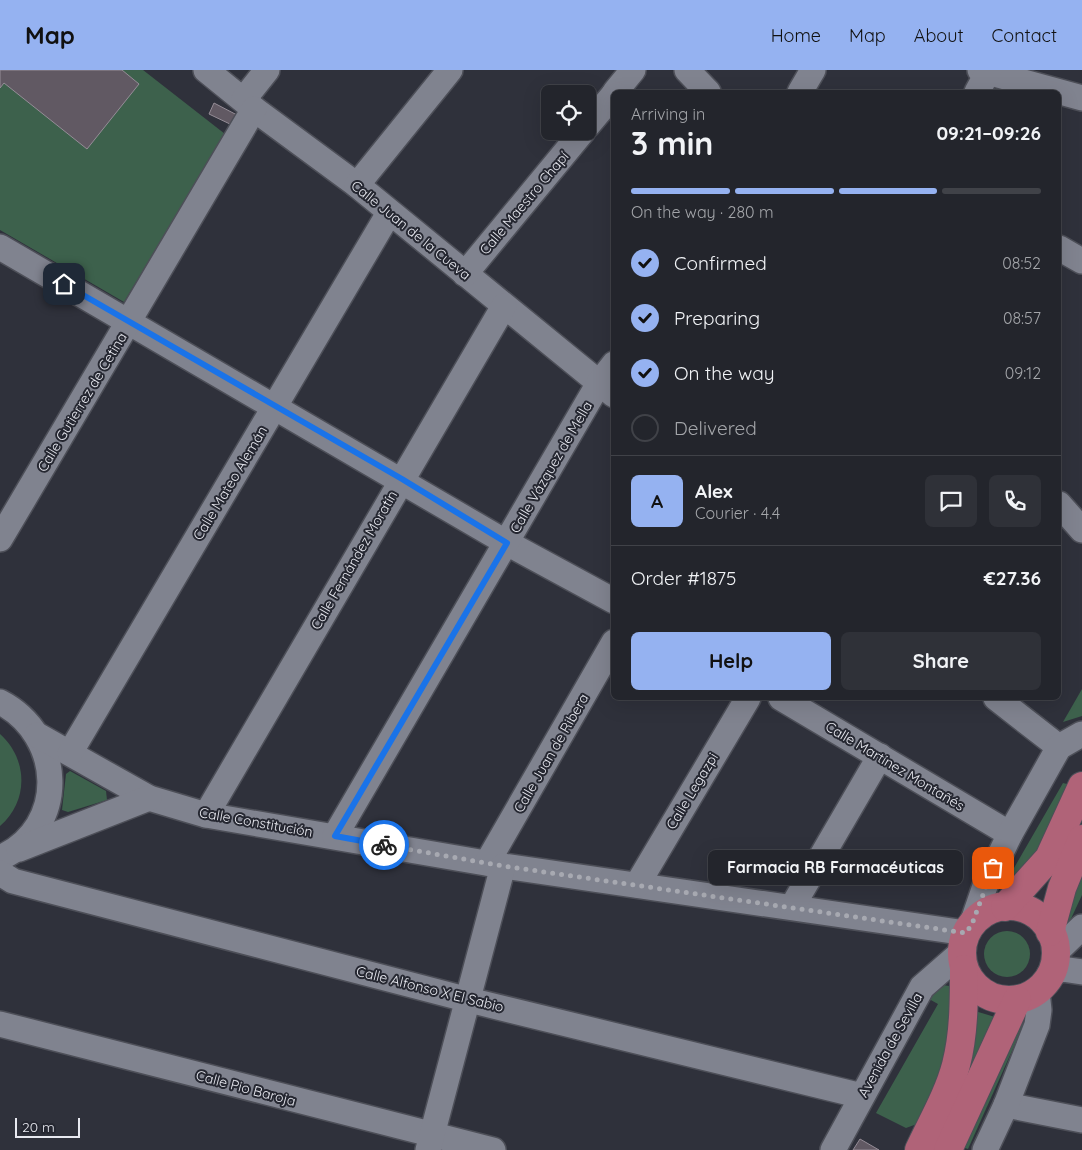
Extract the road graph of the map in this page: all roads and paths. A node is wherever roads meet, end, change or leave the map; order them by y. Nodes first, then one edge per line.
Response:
1 (206, 70) edge
2 (267, 70) edge
3 (450, 70) edge
4 (633, 70) edge
5 (687, 70) edge
6 (813, 70) edge
7 (983, 76) edge
8 (616, 90) edge
9 (706, 90) edge
10 (801, 90) edge
11 (1046, 90) edge
12 (1061, 93) edge
13 (611, 97) edge
14 (1082, 98) edge
15 (249, 104) junction
16 (596, 115) edge
17 (576, 140) edge
18 (357, 185) junction
19 (389, 213) junction
20 (0, 246) edge
21 (465, 274) junction
22 (504, 306) junction
23 (129, 322) junction
24 (609, 381) edge
25 (276, 406) junction
26 (402, 479) junction
27 (1061, 506) edge
28 (1082, 530) edge
29 (0, 539) edge
30 (507, 543) junction
31 (611, 599) edge
32 (611, 648) edge
33 (747, 700) edge
34 (784, 700) edge
35 (999, 700) edge
36 (0, 702) edge
37 (1082, 734) edge
38 (37, 735) junction
39 (1059, 747) junction
40 (70, 753) junction
41 (880, 756) junction
42 (1082, 786) edge
43 (149, 798) junction
44 (206, 815) junction
45 (1010, 834) junction
46 (335, 836) junction
47 (1082, 839) edge
48 (6, 855) edge
49 (495, 865) junction
50 (0, 874) edge
51 (637, 885) junction
52 (792, 907) junction
53 (1005, 907) junction
54 (1082, 927) edge
55 (966, 944) junction
56 (1042, 970) junction
57 (1082, 972) edge
58 (470, 1000) junction
59 (0, 1024) edge
60 (862, 1096) junction
61 (1006, 1105) junction
62 (1082, 1120) edge
63 (430, 1143) edge
64 (493, 1150) edge
65 (832, 1150) edge
66 (919, 1150) edge
67 (948, 1150) edge
68 (985, 1150) edge

1 - 15 street, Calle Juan de la Cueva
2 - 15 street, Calle Gutierrez de Cetina
3 - 18 street
4 - 8 street
5 - 9 street
6 - 10 street
7 - 11 street
12 - 14 street
13 - 16 street
15 - 18 street, Calle Juan de la Cueva
15 - 23 street, Calle Gutierrez de Cetina
17 - 21 street, Calle Maestro Chapí
18 - 19 street, Calle Juan de la Cueva
19 - 21 street, Calle Juan de la Cueva
19 - 25 street, Calle Mateo Alemán
20 - 23 street
21 - 22 street, Calle Juan de la Cueva
22 - 24 street, Calle Juan de la Cueva
22 - 26 street, Calle Fernández Moratín
23 - 25 street
23 - 29 street, Calle Gutierrez de Cetina
24 - 30 street, Calle Vázquez de Mella
25 - 26 street
25 - 40 street, Calle Mateo Alemán
26 - 30 street
26 - 44 street, Calle Fernández Moratín
27 - 28 street
30 - 31 street
30 - 46 street, Calle Vázquez de Mella
32 - 49 street, Calle Juan de Ribera
33 - 51 street, Calle Legazpi
34 - 41 street, Calle Martínez Montañés
35 - 39 street
36 - 38 street
37 - 39 street
38 - 40 street, Calle Constitución
38 - 48 street
39 - 45 street, Avenida de Sevilla
40 - 43 street, Calle Constitución
41 - 45 street, Calle Martínez Montañés
41 - 52 street
42 - 53 main road
43 - 44 street, Calle Constitución
43 - 48 street
44 - 46 street, Calle Constitución
45 - 55 street, Avenida de Sevilla
46 - 49 street, Calle Constitución
47 - 56 main road
49 - 51 street, Calle Constitución
49 - 58 street, Calle Juan de Ribera
50 - 58 street, Calle Alfonso X El Sabio
51 - 52 street, Calle Constitución
52 - 55 street, Calle Constitución
53 - 55 main road
53 - 56 main road
54 - 56 street
55 - 56 main road
55 - 60 street, Avenida de Sevilla
55 - 66 main road, Avenida de Sevilla
56 - 57 street
56 - 61 street
56 - 67 main road
58 - 60 street, Calle Alfonso X El Sabio
58 - 63 street, Calle Juan de Ribera
59 - 63 street, Calle Pio Baroja
60 - 65 street, Avenida de Sevilla
61 - 62 street
61 - 68 street
63 - 64 street, Calle Pio Baroja

